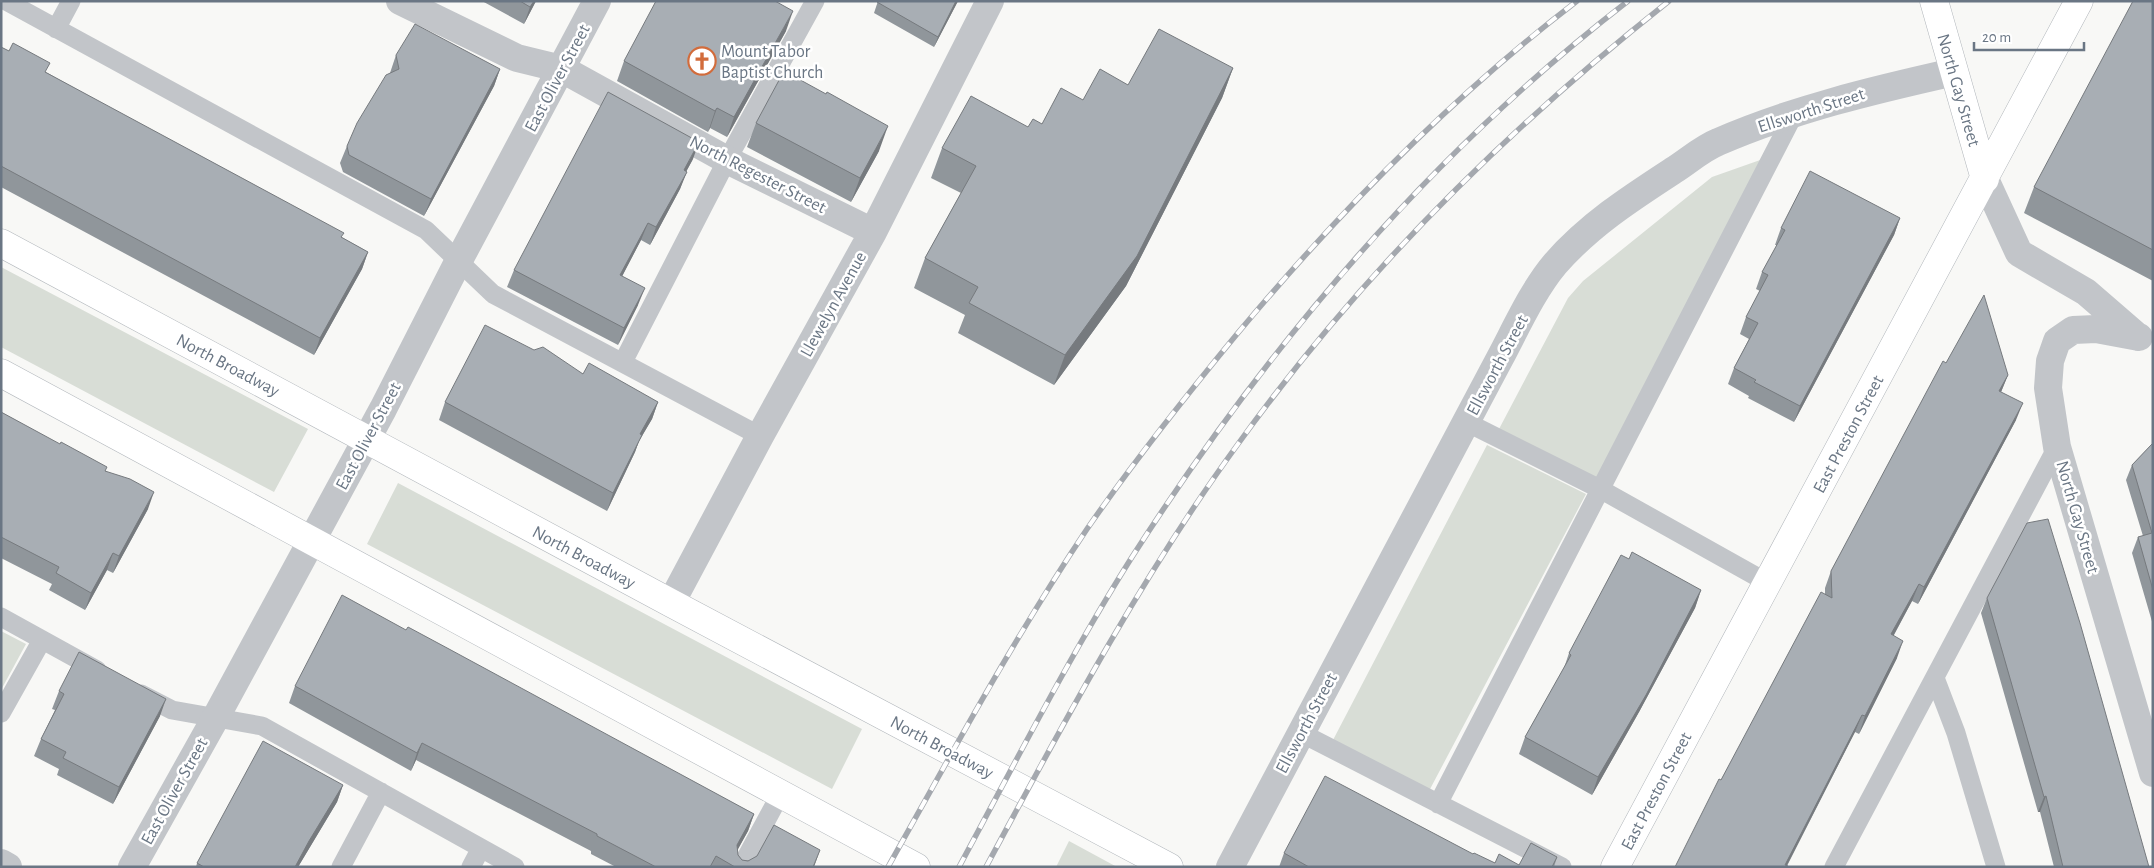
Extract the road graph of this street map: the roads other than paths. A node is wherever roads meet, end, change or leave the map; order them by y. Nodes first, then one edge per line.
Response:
1 (6, 1) edge
2 (71, 1) edge
3 (400, 1) edge
4 (597, 1) edge
5 (815, 1) edge
6 (990, 1) edge
7 (1934, 1) edge
8 (2079, 1) edge
9 (56, 29) junction
10 (562, 69) junction
11 (1954, 72) junction
12 (1794, 114) junction
13 (727, 160) junction
14 (1985, 180) junction
15 (873, 232) junction
16 (1, 243) edge
17 (458, 262) junction
18 (2146, 341) edge
19 (623, 362) junction
20 (1, 373) edge
21 (1466, 422) junction
22 (760, 436) junction
23 (366, 439) junction
24 (2057, 447) junction
25 (1600, 489) junction
26 (311, 540) junction
27 (1768, 583) junction
28 (671, 603) junction
29 (1, 617) edge
30 (42, 640) junction
31 (111, 677) edge
32 (1935, 678) junction
33 (128, 687) edge
34 (1, 713) edge
35 (216, 717) junction
36 (1301, 733) junction
37 (2153, 773) edge
38 (381, 792) junction
39 (780, 793) junction
40 (1438, 804) junction
41 (481, 848) junction
42 (1, 863) edge
43 (8, 867) edge
44 (132, 867) edge
45 (342, 867) edge
46 (471, 867) edge
47 (515, 867) edge
48 (741, 867) edge
49 (916, 867) edge
50 (1169, 867) edge
51 (1230, 867) edge
52 (1562, 867) edge
53 (1615, 867) edge
54 (1834, 867) edge
55 (1996, 867) edge

1 - 9 lane
2 - 9 lane
3 - 10 street, North Regester Street
4 - 10 street, East Oliver Street
5 - 13 lane
6 - 15 street, Llewelyn Avenue
7 - 11 main road, North Gay Street
8 - 14 main road, East Preston Street
9 - 17 lane
10 - 13 street, North Regester Street
10 - 17 street, East Oliver Street
11 - 12 street, Ellsworth Street
11 - 14 main road, North Gay Street
12 - 21 street, Ellsworth Street
12 - 25 lane
13 - 15 street, North Regester Street
13 - 19 lane
14 - 18 street
14 - 27 main road, East Preston Street
15 - 22 street, Llewelyn Avenue
16 - 23 main road, North Broadway
17 - 19 lane
17 - 23 street, East Oliver Street
18 - 24 street, North Gay Street
19 - 22 lane
20 - 26 main road
21 - 25 lane
21 - 36 street, Ellsworth Street
22 - 28 street, Llewelyn Avenue
23 - 26 street, East Oliver Street
23 - 28 main road, North Broadway
24 - 32 lane
24 - 37 street, North Gay Street
25 - 27 lane
25 - 40 lane
26 - 35 street, East Oliver Street
26 - 39 main road
27 - 53 main road, East Preston Street
28 - 50 main road, North Broadway
29 - 30 lane
30 - 31 lane
30 - 34 lane
32 - 54 lane
32 - 55 lane
33 - 35 lane
35 - 38 lane
35 - 44 street, East Oliver Street
36 - 40 lane
36 - 51 street, Ellsworth Street
38 - 41 lane
38 - 45 lane
39 - 48 lane
39 - 49 main road
40 - 52 lane
41 - 46 lane
41 - 47 lane
42 - 43 street

